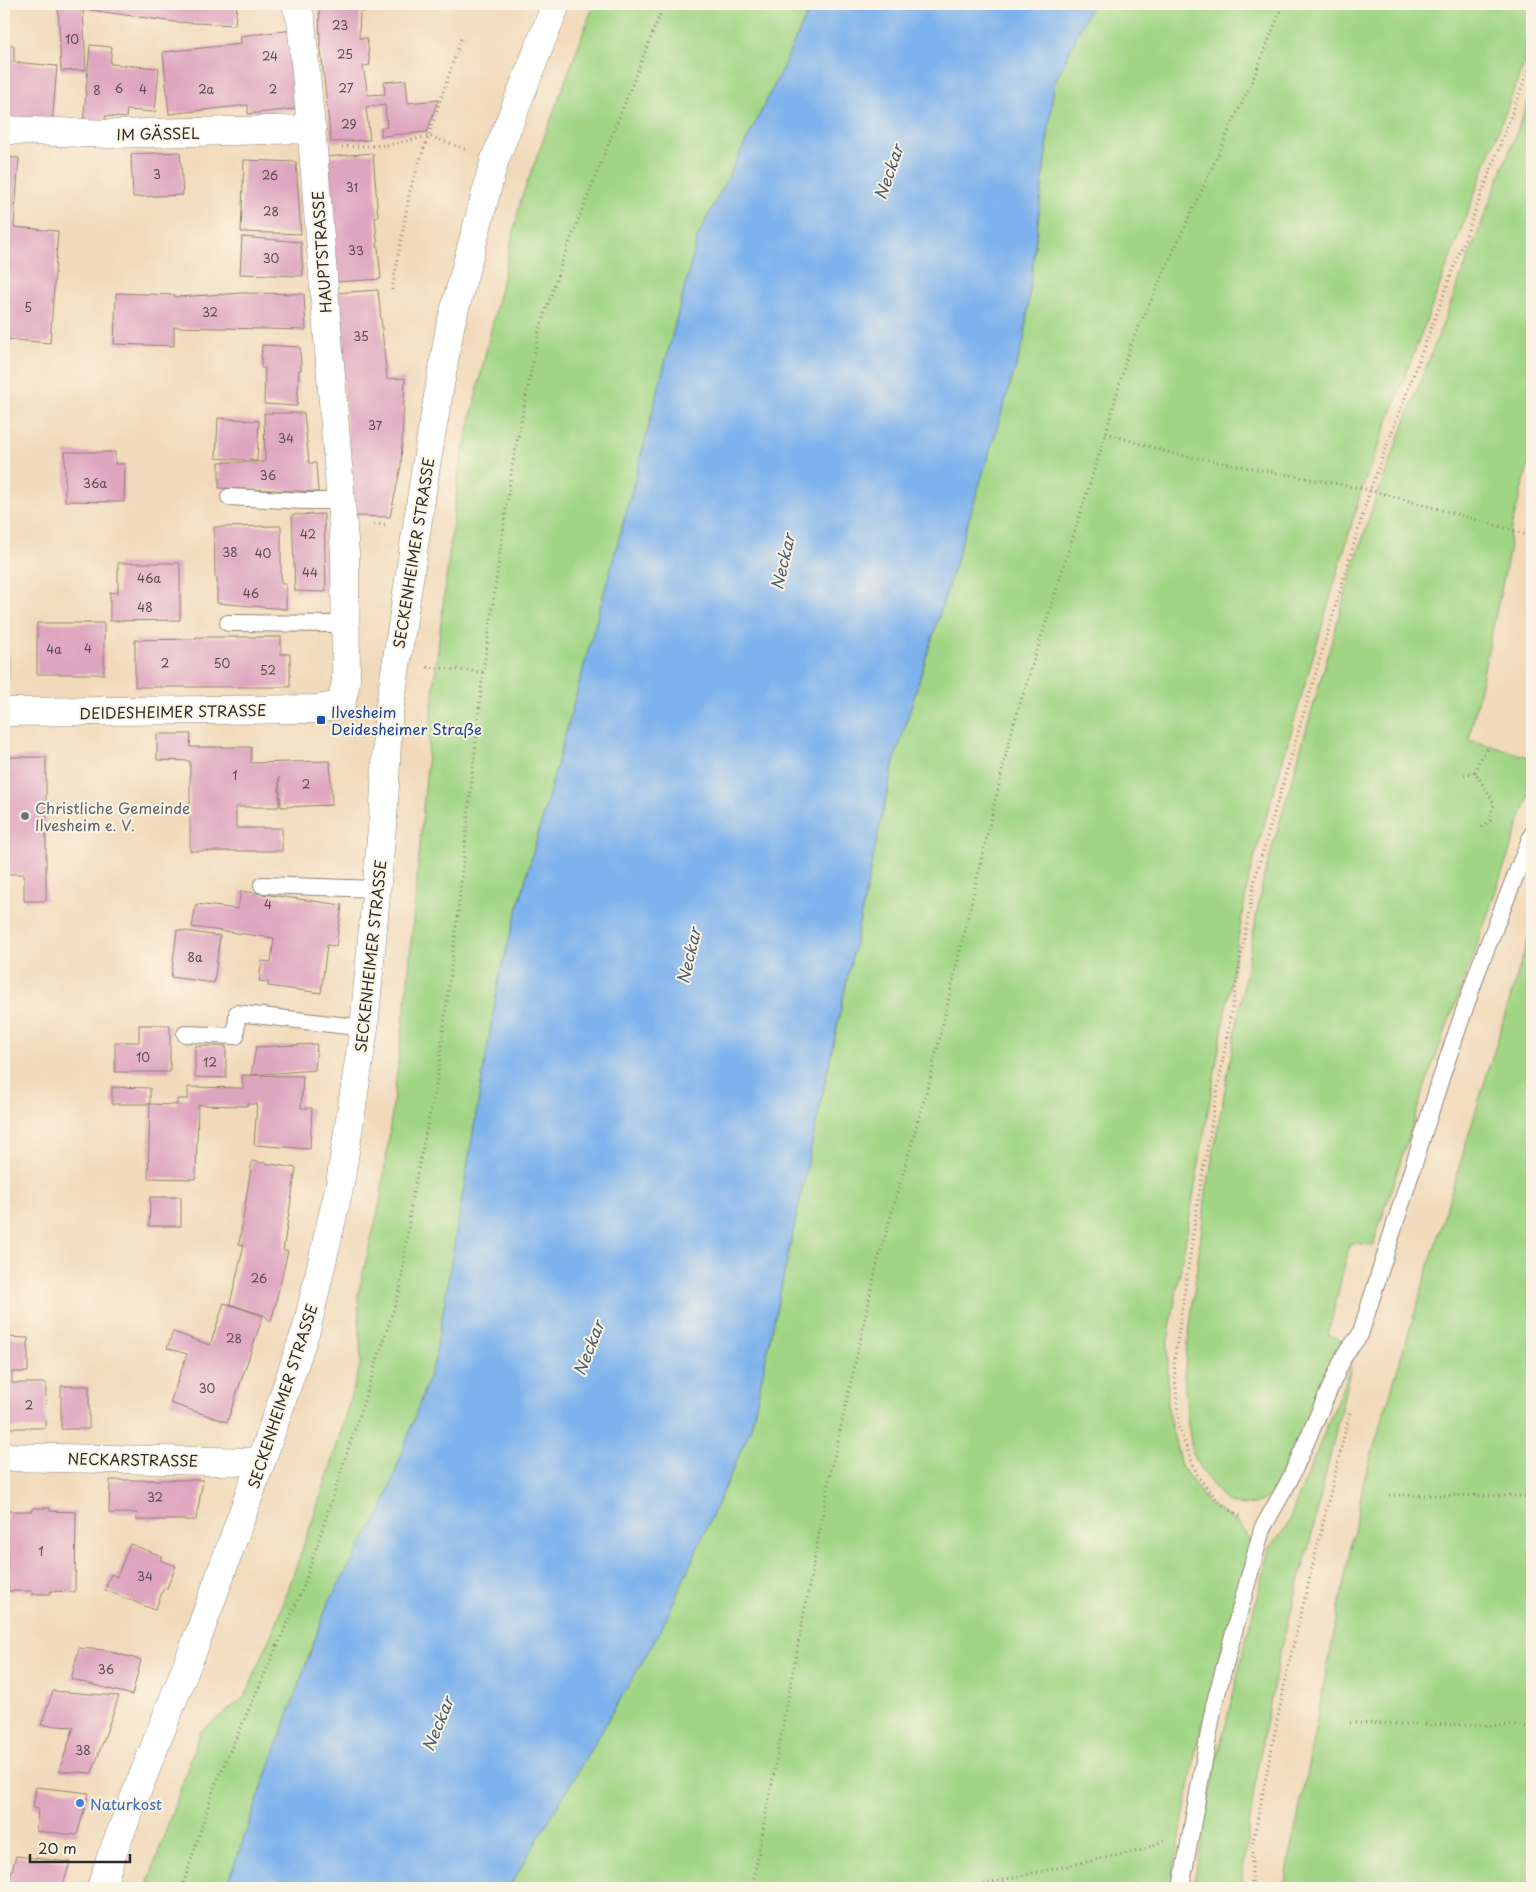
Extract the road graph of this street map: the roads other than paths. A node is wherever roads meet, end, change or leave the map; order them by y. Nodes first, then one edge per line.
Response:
1 (296, 4) edge
2 (556, 4) edge
3 (4, 130) edge
4 (313, 139) junction
5 (229, 497) dead end
6 (341, 500) junction
7 (228, 623) dead end
8 (345, 624) junction
9 (342, 705) joint
10 (4, 712) edge
11 (1532, 834) edge
12 (262, 885) dead end
13 (377, 889) junction
14 (364, 1028) junction
15 (185, 1034) dead end
16 (4, 1457) edge
17 (262, 1462) junction
18 (101, 1888) edge
19 (1181, 1888) edge

1 - 4 main road, HAUPTSTRASSE
2 - 13 main road, SECKENHEIMER STRASSE
3 - 4 main road, IM GÄSSEL
4 - 6 main road, HAUPTSTRASSE
5 - 6 lane
6 - 8 main road, HAUPTSTRASSE
7 - 8 lane
8 - 9 main road, HAUPTSTRASSE
9 - 10 main road, DEIDESHEIMER STRASSE
11 - 19 lane
12 - 13 lane
13 - 14 main road, SECKENHEIMER STRASSE
14 - 15 lane
14 - 17 main road, SECKENHEIMER STRASSE
16 - 17 main road, NECKARSTRASSE
17 - 18 main road, SECKENHEIMER STRASSE

